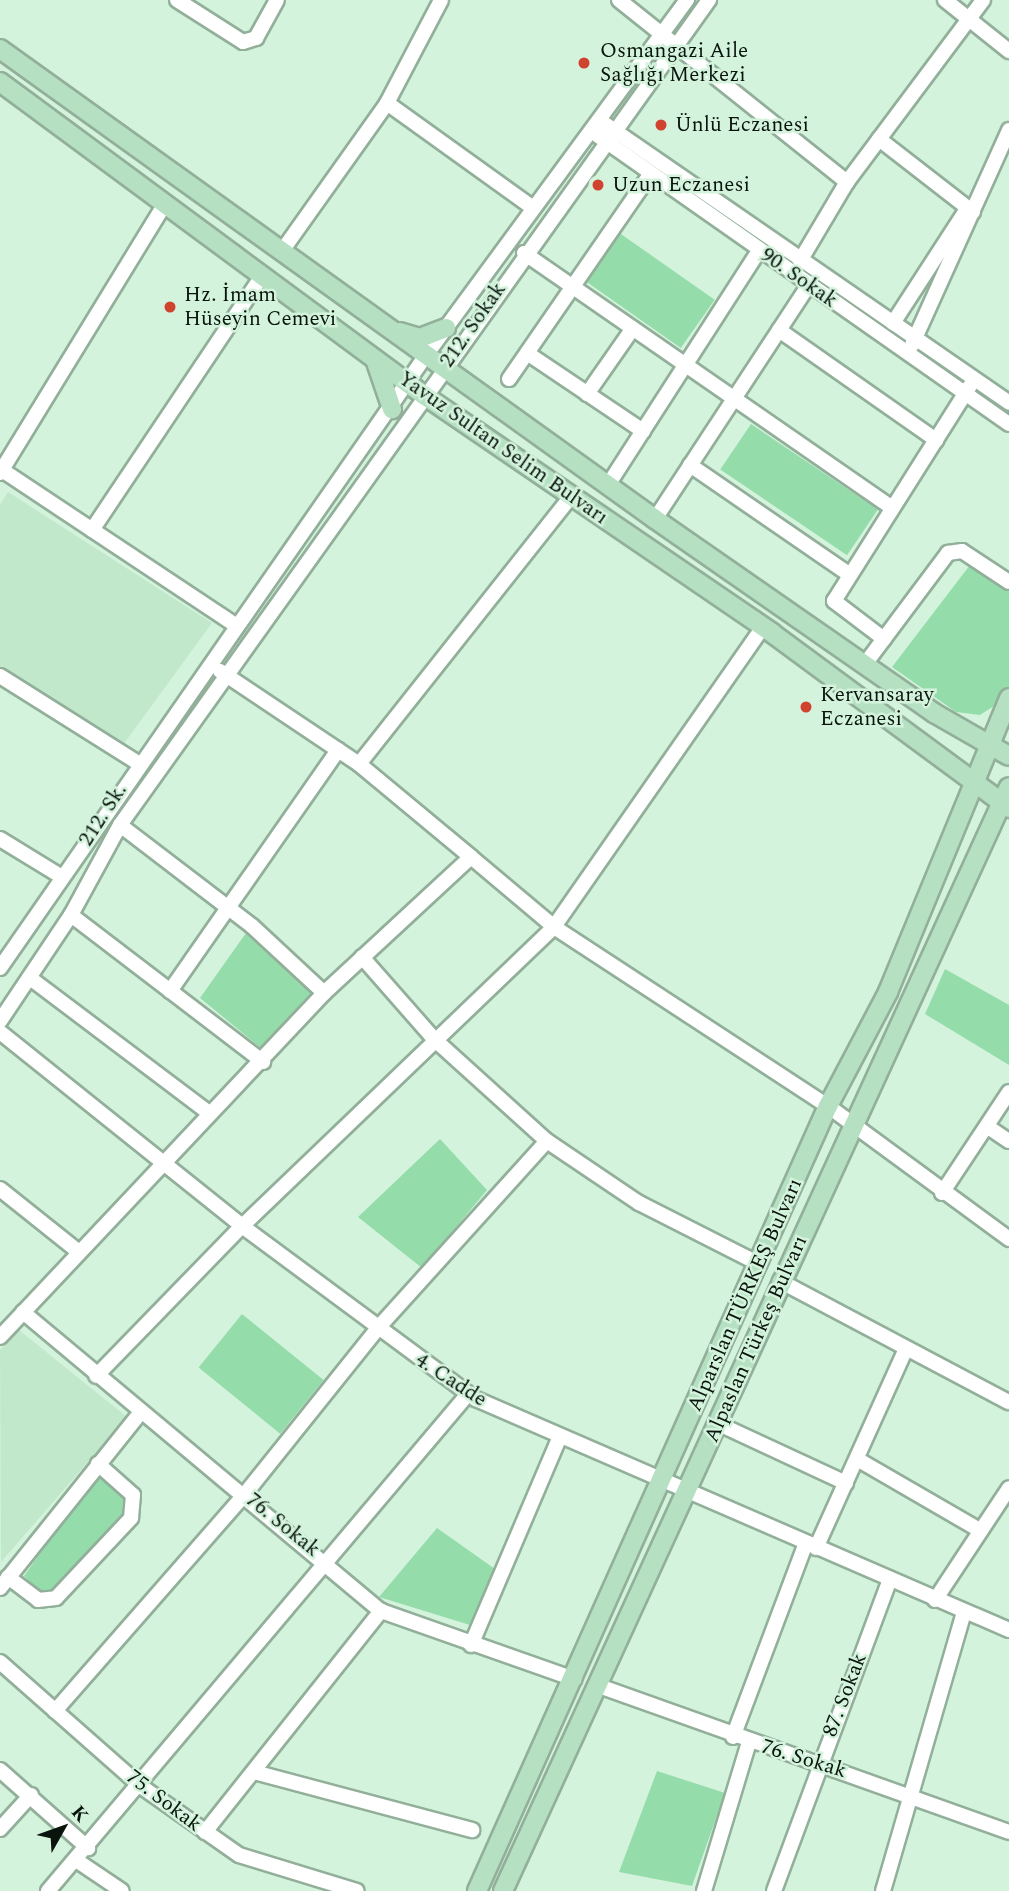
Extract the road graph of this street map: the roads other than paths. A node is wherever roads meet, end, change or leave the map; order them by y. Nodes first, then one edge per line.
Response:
1 (277, 0) edge
2 (441, 0) edge
3 (619, 0) edge
4 (687, 0) edge
5 (709, 0) edge
6 (945, 0) edge
7 (983, 0) edge
8 (186, 2) edge
9 (969, 19) junction
10 (660, 35) junction
11 (673, 46) junction
12 (3, 50) edge
13 (1009, 51) edge
14 (0, 82) edge
15 (387, 103) junction
16 (594, 125) junction
17 (609, 135) junction
18 (1008, 136) edge
19 (879, 139) junction
20 (651, 173) junction
21 (182, 180) junction
22 (847, 182) junction
23 (164, 205) junction
24 (533, 208) junction
25 (970, 210) junction
26 (282, 251) junction
27 (759, 251) junction
28 (524, 254) junction
29 (800, 261) junction
30 (262, 276) junction
31 (809, 285) junction
32 (573, 287) junction
33 (892, 323) junction
34 (389, 328) junction
35 (446, 328) junction
36 (633, 328) junction
37 (779, 330) junction
38 (915, 338) junction
39 (527, 353) junction
40 (907, 354) junction
41 (426, 355) junction
42 (375, 359) junction
43 (685, 365) junction
44 (443, 367) junction
45 (509, 379) dead end
46 (975, 379) junction
47 (409, 384) junction
48 (587, 394) junction
49 (965, 394) junction
50 (425, 396) junction
51 (734, 398) junction
52 (1009, 403) edge
53 (392, 409) junction
54 (1009, 424) edge
55 (643, 431) junction
56 (936, 440) junction
57 (690, 465) junction
58 (1, 471) edge
59 (608, 485) junction
60 (572, 495) junction
61 (892, 508) junction
62 (655, 519) junction
63 (92, 530) junction
64 (850, 575) junction
65 (1009, 582) edge
66 (237, 626) junction
67 (763, 627) junction
68 (884, 639) junction
69 (865, 664) junction
70 (210, 665) junction
71 (0, 676) edge
72 (227, 676) junction
73 (1009, 698) edge
74 (987, 743) junction
75 (338, 750) junction
76 (1009, 756) edge
77 (138, 762) junction
78 (359, 764) junction
79 (975, 786) junction
80 (1007, 799) edge
81 (120, 825) junction
82 (0, 839) edge
83 (471, 857) junction
84 (62, 877) junction
85 (228, 908) junction
86 (71, 915) junction
87 (554, 927) junction
88 (362, 957) junction
89 (0, 968) edge
90 (30, 978) junction
91 (170, 991) junction
92 (324, 993) junction
93 (0, 1021) edge
94 (0, 1032) edge
95 (434, 1039) junction
96 (263, 1062) junction
97 (1009, 1092) edge
98 (828, 1106) junction
99 (209, 1113) junction
100 (851, 1126) junction
101 (988, 1127) junction
102 (547, 1141) junction
103 (1009, 1141) edge
104 (161, 1160) junction
105 (0, 1189) edge
106 (942, 1193) junction
107 (242, 1226) junction
108 (1009, 1239) edge
109 (79, 1252) junction
110 (759, 1264) junction
111 (780, 1282) junction
112 (23, 1312) junction
113 (377, 1329) junction
114 (0, 1337) edge
115 (906, 1349) junction
116 (96, 1376) junction
117 (468, 1394) junction
118 (1009, 1402) edge
119 (140, 1413) junction
120 (720, 1425) junction
121 (560, 1436) junction
122 (857, 1459) junction
123 (98, 1464) junction
124 (664, 1479) junction
125 (846, 1483) junction
126 (1009, 1488) edge
127 (687, 1490) junction
128 (245, 1494) junction
129 (981, 1531) junction
130 (811, 1546) junction
131 (328, 1562) junction
132 (890, 1579) junction
133 (4, 1582) edge
134 (935, 1600) junction
135 (381, 1611) junction
136 (964, 1613) junction
137 (1009, 1630) edge
138 (471, 1646) junction
139 (0, 1662) edge
140 (574, 1679) junction
141 (598, 1686) junction
142 (55, 1712) junction
143 (733, 1737) junction
144 (749, 1742) junction
145 (819, 1762) junction
146 (0, 1770) edge
147 (254, 1772) junction
148 (142, 1787) junction
149 (30, 1795) junction
150 (909, 1795) junction
151 (0, 1829) edge
152 (472, 1830) dead end
153 (205, 1832) junction
154 (1009, 1832) edge
155 (88, 1847) junction
156 (76, 1860) junction
157 (48, 1891) edge
158 (122, 1891) edge
159 (357, 1891) edge
160 (477, 1891) edge
161 (503, 1891) edge
162 (704, 1891) edge
163 (774, 1891) edge
164 (883, 1891) edge

1 - 8 street
2 - 15 street
3 - 10 street
4 - 10 street, 212. Sk.
5 - 11 street, 212. Sokak
6 - 9 street
7 - 9 street
9 - 13 street
9 - 19 street
10 - 11 street
10 - 16 street, 212. Sk.
11 - 17 street, 212. Sokak
11 - 22 street
12 - 21 main road, Yavuz Sultan Selim Bulvarı
14 - 23 main road, Yavuz Sultan Selim Bulvarı
15 - 24 street
15 - 26 street
16 - 17 street, 90. Sokak
16 - 24 street, 212. Sk.
17 - 20 street, 90. Sokak
17 - 28 street, 212. Sokak
17 - 29 street, 90. Sokak
18 - 25 street
19 - 22 street
19 - 25 street
20 - 27 street, 90. Sokak
20 - 32 street
21 - 23 main road
21 - 26 main road, Yavuz Sultan Selim Bulvarı
22 - 29 street
23 - 30 main road, Yavuz Sultan Selim Bulvarı
23 - 58 street
24 - 35 street, 212. Sk.
25 - 33 street
25 - 38 street
26 - 34 main road, Yavuz Sultan Selim Bulvarı
27 - 31 street, 90. Sokak
27 - 43 street
28 - 32 street
28 - 44 street, 212. Sokak
29 - 33 street, 90. Sokak
30 - 42 main road, Yavuz Sultan Selim Bulvarı
30 - 63 street
31 - 37 street
31 - 40 street, 90. Sokak
32 - 36 street
32 - 39 street
33 - 38 street, 90. Sokak
34 - 35 main road
34 - 41 main road, Yavuz Sultan Selim Bulvarı
35 - 41 street, 212. Sk.
36 - 43 street
36 - 48 street
37 - 51 street
37 - 56 street
38 - 40 street
38 - 46 street, 90. Sokak
39 - 45 street
39 - 48 street
40 - 49 street, 90. Sokak
41 - 44 main road, Yavuz Sultan Selim Bulvarı
41 - 47 street, 212. Sk.
42 - 47 main road, Yavuz Sultan Selim Bulvarı
42 - 53 main road
43 - 51 street
43 - 55 street
44 - 50 street, 212. Sokak
44 - 59 main road, Yavuz Sultan Selim Bulvarı
46 - 49 street
46 - 52 street, 90. Sokak
47 - 50 main road, Yavuz Sultan Selim Bulvarı
47 - 53 street, 212. Sk.
48 - 55 street
49 - 54 street, 90. Sokak
49 - 56 street
50 - 60 main road, Yavuz Sultan Selim Bulvarı
50 - 72 street, 212. Sokak
51 - 57 street
51 - 61 street
53 - 66 street, 212. Sk.
55 - 59 street
56 - 61 street
57 - 62 street
57 - 64 street
58 - 63 street
59 - 62 main road, Yavuz Sultan Selim Bulvarı
60 - 67 main road, Yavuz Sultan Selim Bulvarı
60 - 78 street
61 - 64 street
62 - 69 main road, Yavuz Sultan Selim Bulvarı
63 - 66 street
64 - 68 street
65 - 68 street
66 - 70 street, 212. Sk.
67 - 79 main road, Yavuz Sultan Selim Bulvarı
67 - 87 street
68 - 69 street
69 - 74 main road, Yavuz Sultan Selim Bulvarı
70 - 72 street
70 - 77 street, 212. Sk.
71 - 77 street
72 - 75 street
72 - 81 street, 212. Sokak
73 - 74 main road, Alparslan TÜRKEŞ Bulvarı
74 - 76 main road, Yavuz Sultan Selim Bulvarı
74 - 79 main road, Alparslan TÜRKEŞ Bulvarı
75 - 78 street
75 - 85 street
77 - 84 street, 212. Sk.
78 - 83 street
79 - 80 main road, Yavuz Sultan Selim Bulvarı
79 - 98 main road, Alparslan TÜRKEŞ Bulvarı
80 - 100 main road, Alpaslan Türkeş Bulvarı
81 - 85 street
81 - 86 street, 212. Sokak
82 - 84 street
83 - 87 street
83 - 88 street
84 - 89 street, 212. Sk.
85 - 91 street
85 - 92 street
86 - 90 street, 212. Sokak
86 - 91 street
87 - 95 street
87 - 98 street
88 - 92 street
88 - 95 street
90 - 93 street, 212. Sokak
90 - 99 street
91 - 96 street
92 - 96 street
94 - 104 street, 4. Cadde
95 - 102 street
95 - 107 street
96 - 99 street
97 - 101 street
98 - 100 street
98 - 110 main road, Alparslan TÜRKEŞ Bulvarı
99 - 104 street
100 - 106 street
100 - 111 main road, Alpaslan Türkeş Bulvarı
101 - 103 street
101 - 106 street
102 - 110 street
102 - 113 street
104 - 107 street, 4. Cadde
104 - 109 street
105 - 109 street
106 - 108 street
107 - 113 street, 4. Cadde
107 - 116 street
109 - 112 street
110 - 124 main road, Alparslan TÜRKEŞ Bulvarı
111 - 115 street
111 - 120 main road, Alpaslan Türkeş Bulvarı
112 - 114 street
112 - 116 street, 76. Sokak
113 - 117 street, 4. Cadde
113 - 128 street
115 - 118 street
115 - 122 street
116 - 119 street, 76. Sokak
117 - 121 street, 4. Cadde
117 - 131 street
119 - 123 street
119 - 128 street, 76. Sokak
120 - 125 street
120 - 127 main road, Alpaslan Türkeş Bulvarı
121 - 124 street, 4. Cadde
121 - 138 street
122 - 125 street
122 - 129 street
123 - 133 street
123 - 133 street
124 - 127 street, 4. Cadde
124 - 140 main road, Alparslan TÜRKEŞ Bulvarı
125 - 130 street
126 - 129 street
127 - 130 street, 4. Cadde
127 - 141 main road, Alpaslan Türkeş Bulvarı
128 - 131 street, 76. Sokak
128 - 142 street
129 - 134 street
130 - 132 street, 4. Cadde
130 - 143 street
131 - 135 street, 76. Sokak
131 - 148 street
132 - 134 street, 4. Cadde
132 - 145 street, 87. Sokak
134 - 136 street, 4. Cadde
135 - 138 street, 76. Sokak
135 - 147 street
136 - 137 street, 4. Cadde
136 - 150 street
138 - 140 street, 76. Sokak
139 - 142 street, 75. Sokak
140 - 160 main road, Alparslan TÜRKEŞ Bulvarı
141 - 143 street, 76. Sokak
141 - 161 main road, Alpaslan Türkeş Bulvarı
142 - 148 street, 75. Sokak
143 - 144 street, 76. Sokak
144 - 145 street, 76. Sokak
144 - 162 street
145 - 150 street, 76. Sokak
145 - 163 street, 87. Sokak
146 - 149 street
147 - 152 street
147 - 153 street
148 - 153 street, 75. Sokak
148 - 155 street
149 - 151 street
149 - 155 street
150 - 154 street, 76. Sokak
150 - 164 street
153 - 159 street, 75. Sokak
155 - 156 street
156 - 157 street
156 - 158 street

